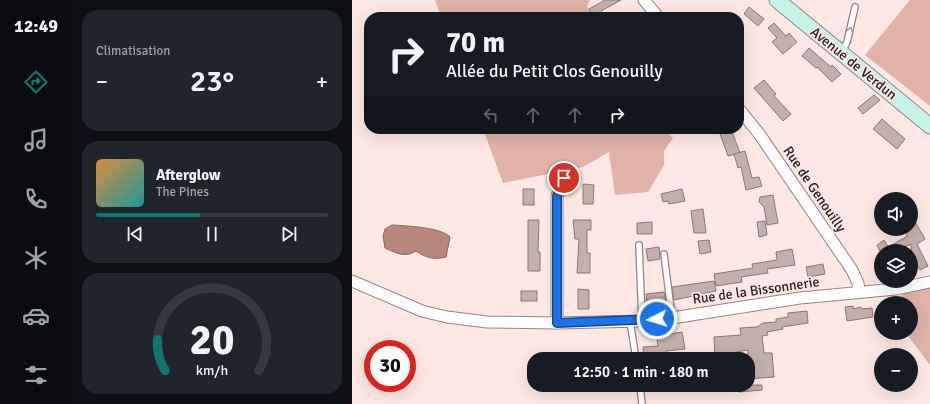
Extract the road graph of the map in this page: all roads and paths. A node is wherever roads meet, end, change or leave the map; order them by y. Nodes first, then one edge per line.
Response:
1 (644, 0) edge
2 (777, 0) edge
3 (855, 7) dead end
4 (654, 12) edge
5 (842, 52) junction
6 (744, 115) edge
7 (930, 126) edge
8 (564, 178) dead end
9 (640, 245) dead end
10 (664, 254) dead end
11 (352, 281) edge
12 (930, 282) edge
13 (859, 291) junction
14 (672, 318) junction
15 (630, 321) junction
16 (642, 321) junction
17 (557, 323) junction
18 (635, 352) edge
19 (641, 392) edge
20 (642, 404) edge

1 - 4 street
2 - 5 main road, Avenue de Verdun
5 -> 3 lane
5 - 7 main road, Avenue de Verdun
6 - 13 street, Rue de Genouilly
8 - 17 street
9 - 16 lane
10 - 14 lane
11 - 17 street, Rue de la Bissonnerie
12 - 13 street, Rue de la Bissonnerie
13 - 14 street, Rue de la Bissonnerie
14 - 16 street, Rue de la Bissonnerie
15 - 16 street, Rue de la Bissonnerie
15 - 17 street, Rue de la Bissonnerie
15 - 18 lane
19 - 20 lane

